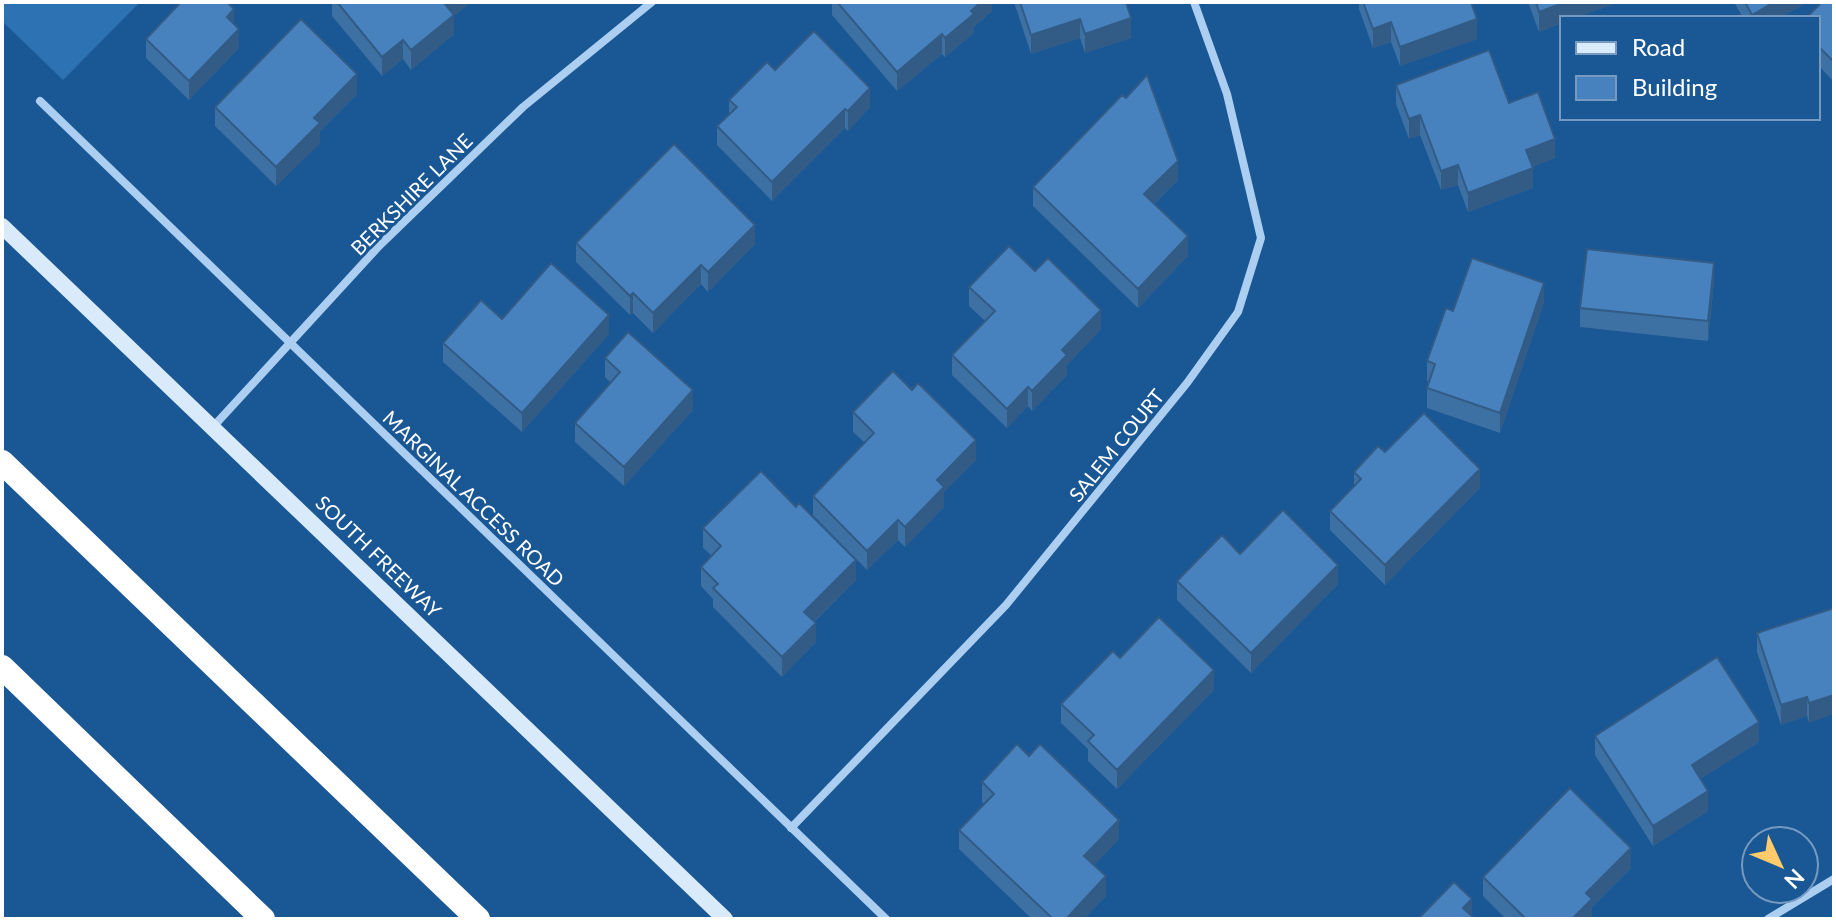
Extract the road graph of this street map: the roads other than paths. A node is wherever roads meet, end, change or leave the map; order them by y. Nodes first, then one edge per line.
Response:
1 (652, 2) edge
2 (1194, 2) edge
3 (40, 101) dead end
4 (2, 226) edge
5 (291, 344) junction
6 (211, 429) junction
7 (2, 462) edge
8 (2, 667) edge
9 (791, 828) junction
10 (1834, 879) edge
11 (263, 919) edge
12 (478, 919) edge
13 (725, 919) edge
14 (886, 919) edge
15 (1768, 919) edge

1 - 5 street, BERKSHIRE LANE
2 - 9 street, SALEM COURT
3 - 5 street, MARGINAL ACCESS ROAD
4 - 6 main road, SOUTH FREEWAY
5 - 6 street, BERKSHIRE LANE
5 - 9 street, MARGINAL ACCESS ROAD
6 - 13 main road, SOUTH FREEWAY
7 - 12 highway
8 - 11 highway
9 - 14 street, MARGINAL ACCESS ROAD
10 - 15 street

